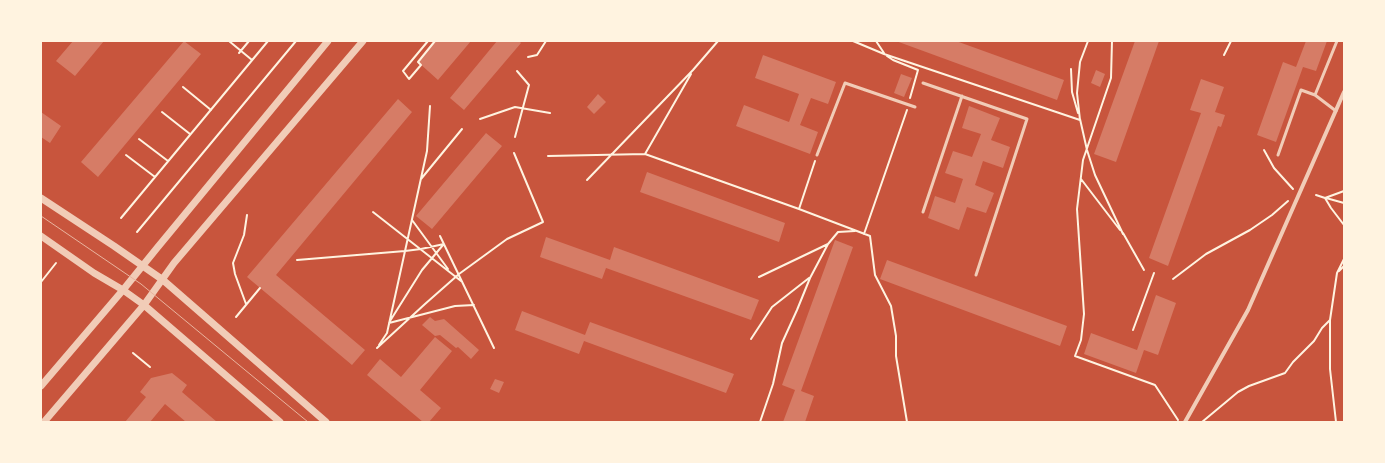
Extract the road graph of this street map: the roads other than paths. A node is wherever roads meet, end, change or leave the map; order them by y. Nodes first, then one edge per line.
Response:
1 (328, 41) edge
2 (363, 41) edge
3 (1336, 41) edge
4 (923, 83) dead end
5 (1344, 92) edge
6 (1315, 95) junction
7 (962, 96) junction
8 (915, 107) dead end
9 (1336, 111) junction
10 (817, 155) road end
11 (1278, 155) dead end
12 (41, 198) edge
13 (923, 212) dead end
14 (41, 236) edge
15 (143, 266) junction
16 (976, 275) dead end
17 (163, 280) junction
18 (123, 290) junction
19 (144, 304) junction
20 (41, 386) edge
21 (44, 422) edge
22 (280, 422) edge
23 (326, 422) edge
24 (1185, 422) edge

1 - 15 street
2 - 17 street
3 - 6 lane
4 - 7 lane
5 - 9 street
6 - 9 lane
6 - 11 lane
7 - 13 lane
7 - 16 lane
8 - 10 lane
9 - 24 street
12 - 15 street
14 - 18 street
15 - 17 street
15 - 18 street
17 - 19 street
17 - 23 street
18 - 19 street
18 - 20 street
19 - 21 street
19 - 22 street

